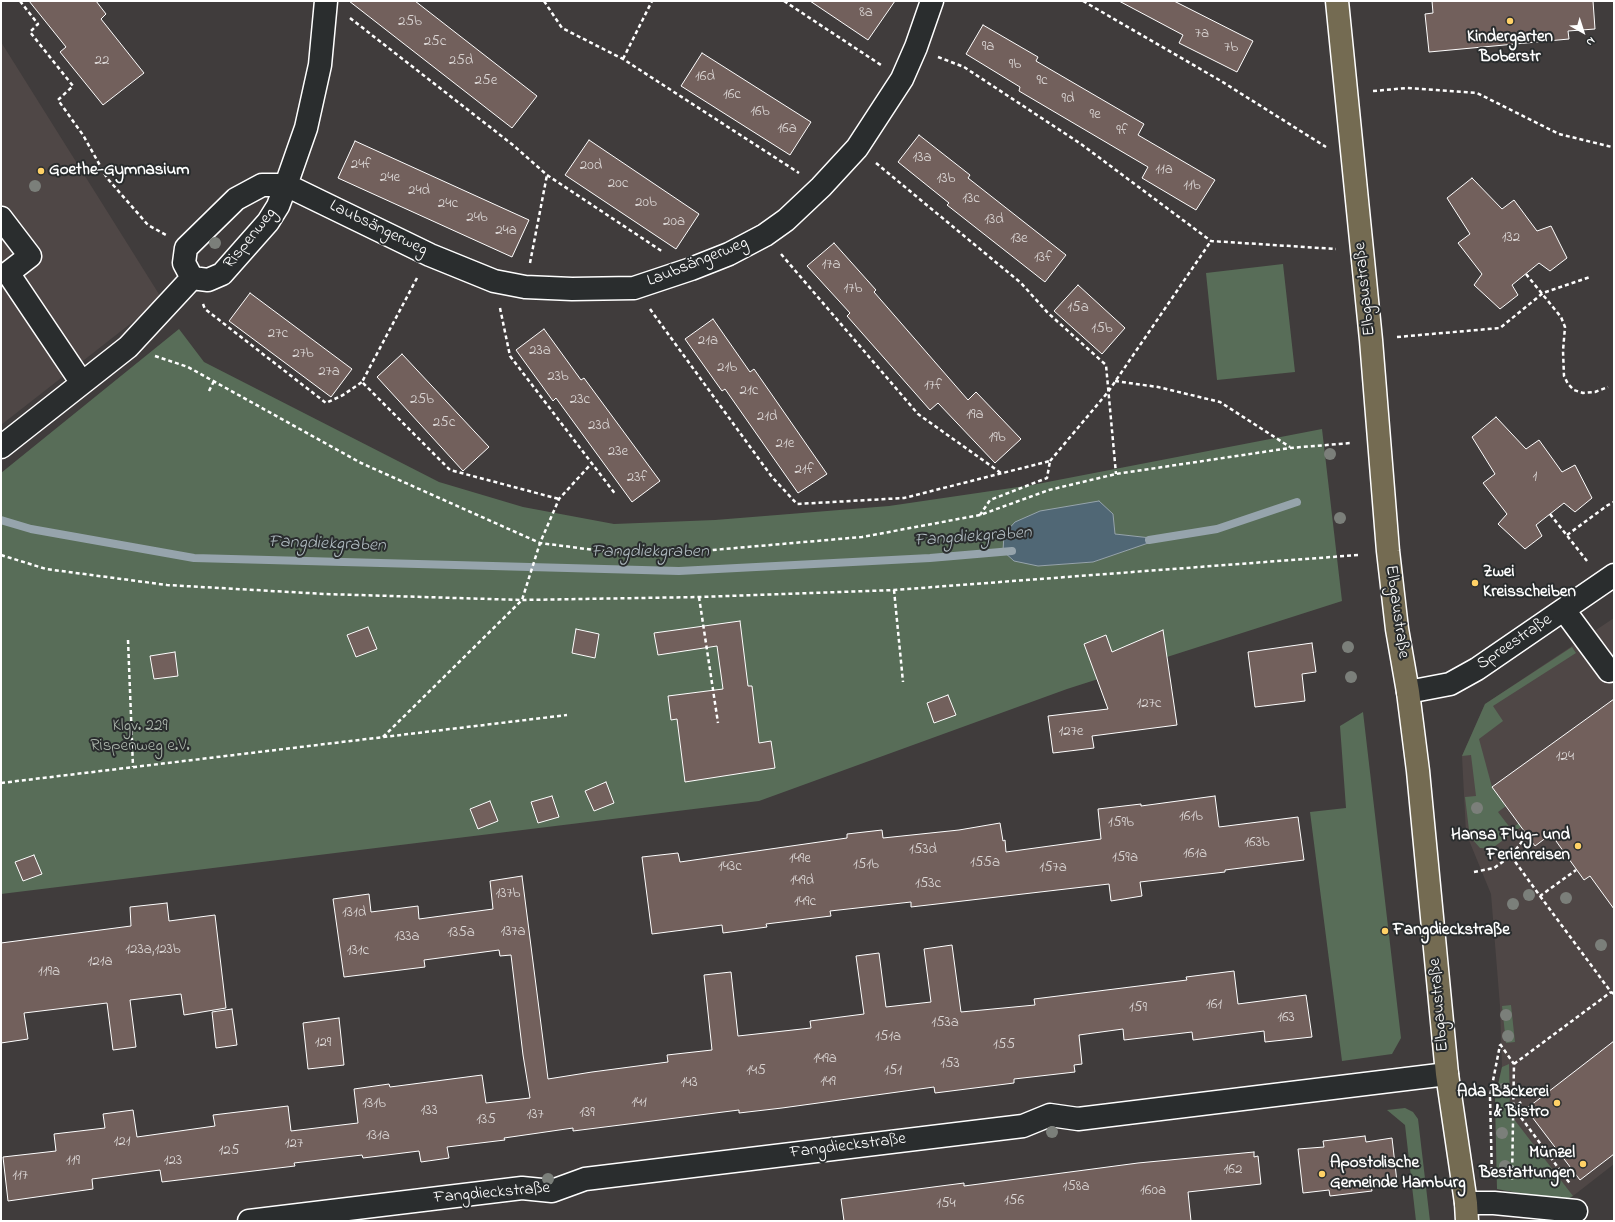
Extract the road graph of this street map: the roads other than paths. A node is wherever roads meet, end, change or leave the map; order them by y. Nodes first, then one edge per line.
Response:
1 (326, 1) edge
2 (932, 1) edge
3 (1337, 1) edge
4 (286, 185) junction
5 (1, 218) edge
6 (192, 278) junction
7 (82, 383) junction
8 (1, 446) edge
9 (1614, 575) edge
10 (1564, 610) junction
11 (1609, 671) dead end
12 (1408, 692) junction
13 (1447, 1074) junction
14 (1575, 1200) road end
15 (1467, 1212) edge
16 (249, 1221) edge

1 - 4 street, Rispenweg
2 - 4 street, Laubsängerweg
3 - 12 main road, Elbgaustraße
4 - 6 street, Rispenweg
4 - 6 street, Rispenweg
5 - 7 street
6 - 7 street
7 - 8 street
9 - 10 street, Spreestraße
10 - 11 street
10 - 12 street, Spreestraße
12 - 13 main road, Elbgaustraße
13 - 15 main road, Elbgaustraße
13 - 16 street, Fangdieckstraße
14 - 15 street

